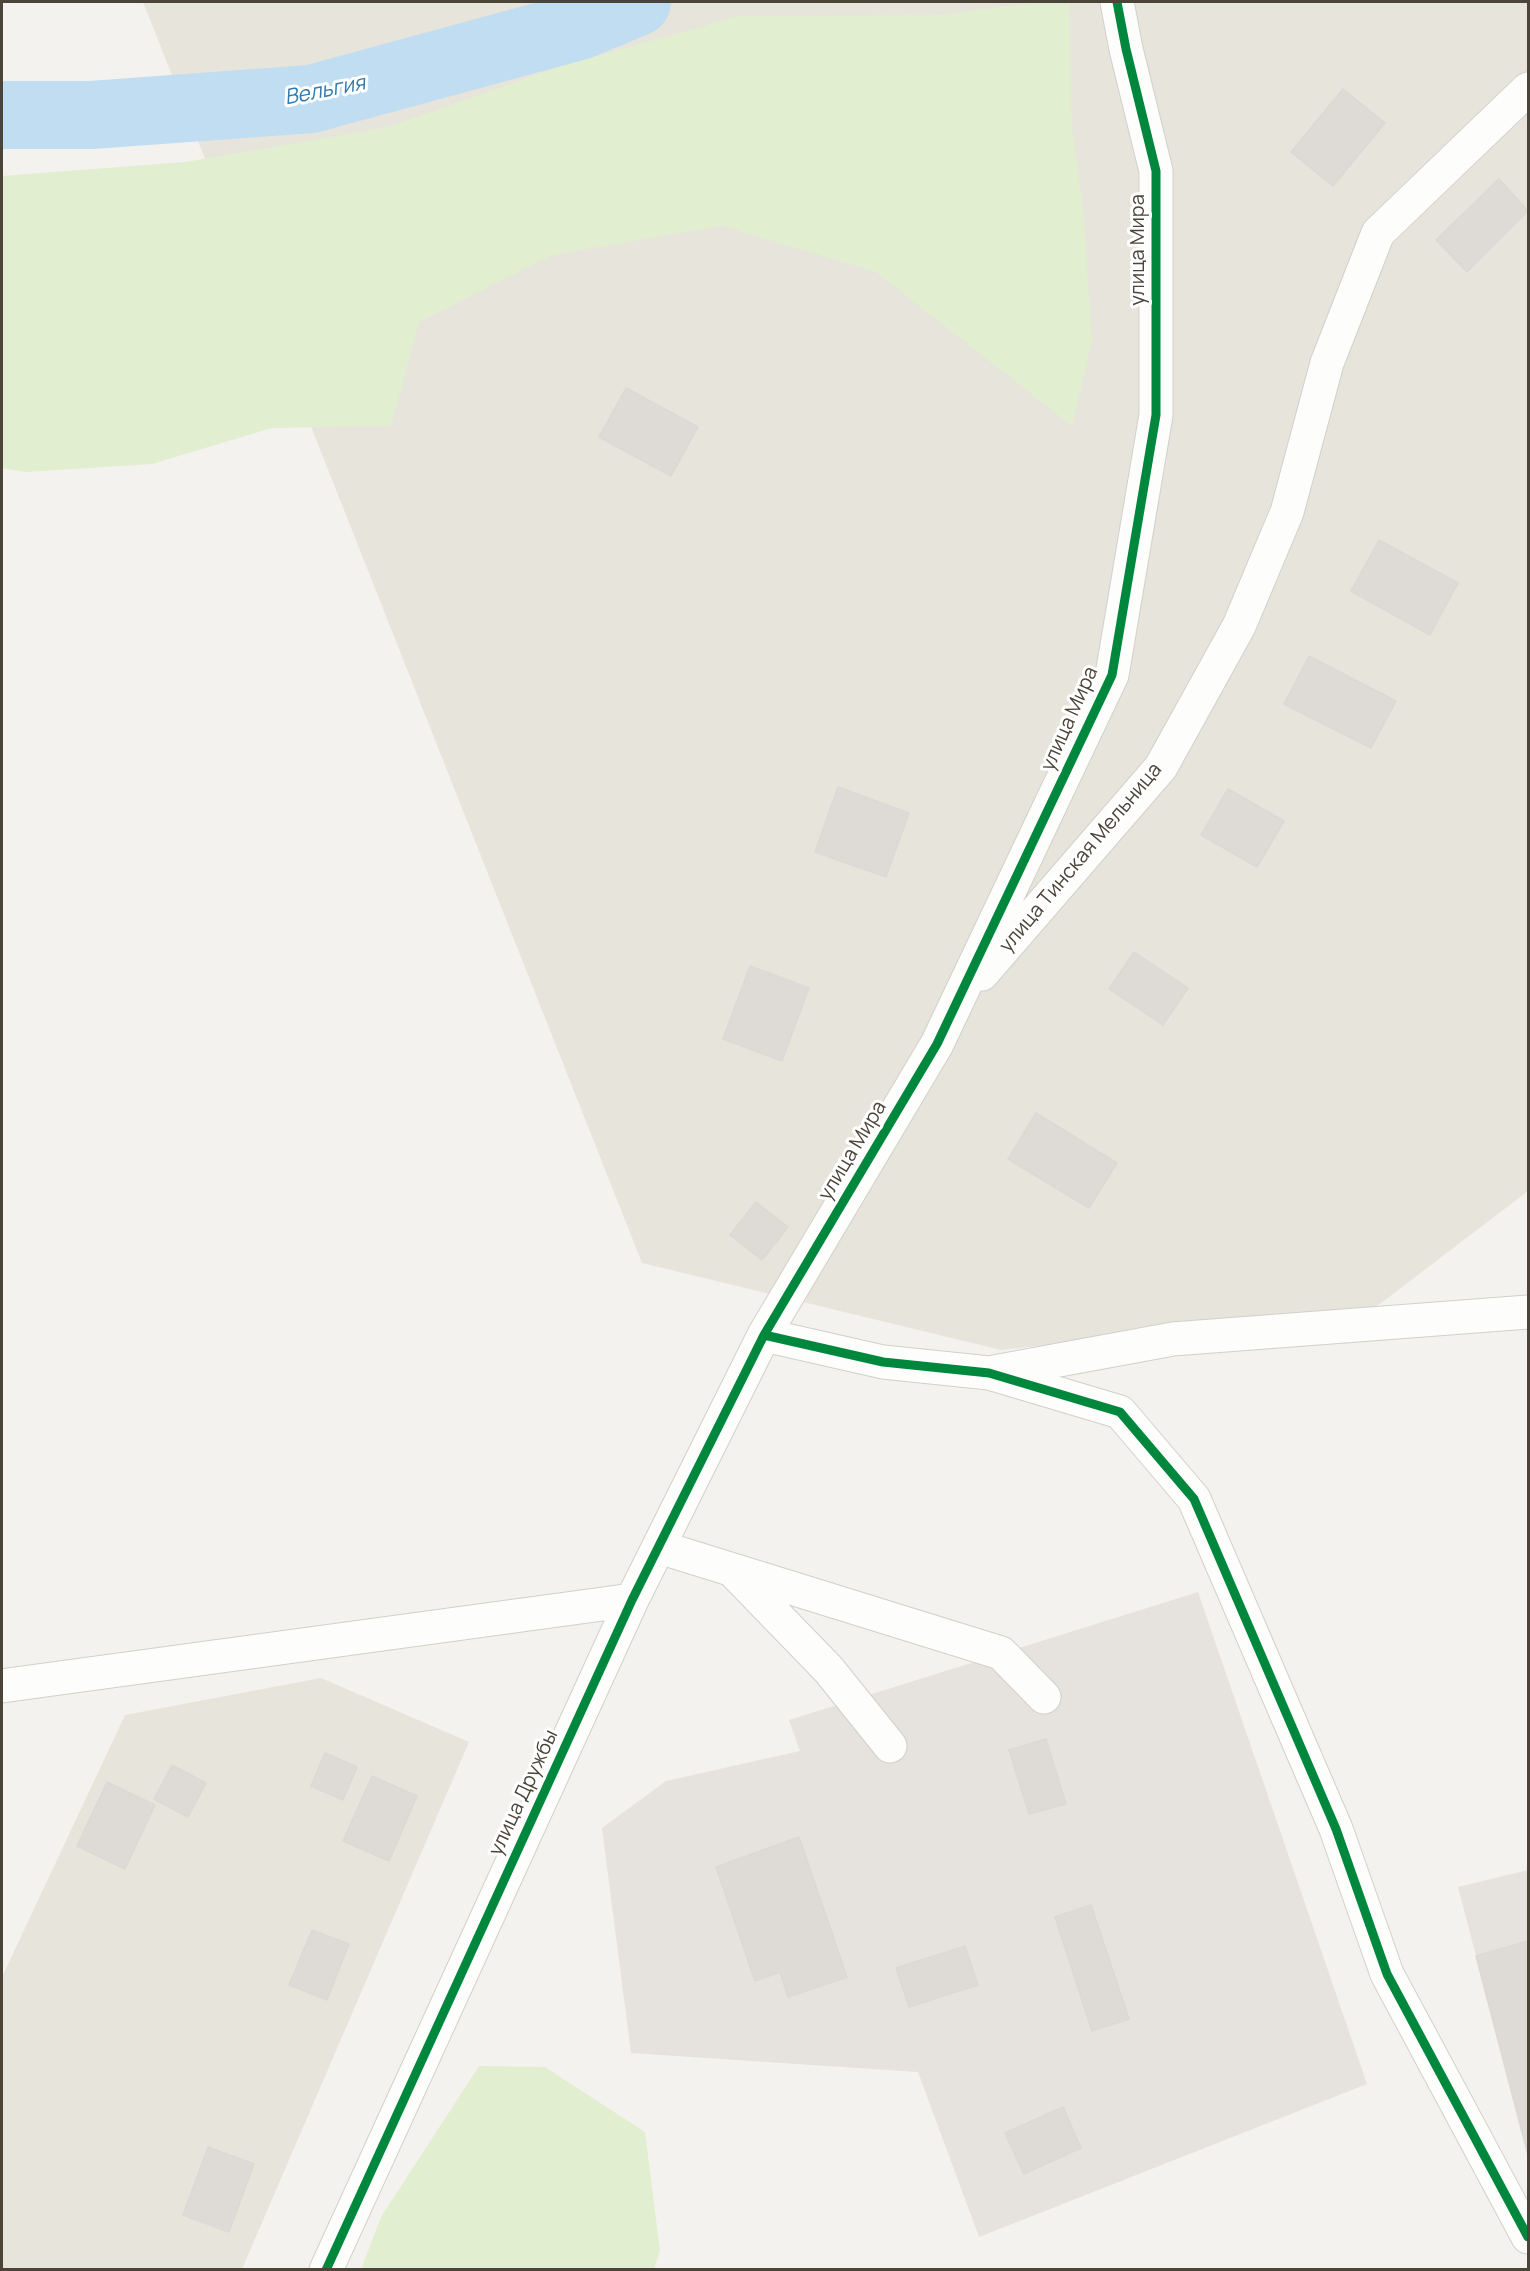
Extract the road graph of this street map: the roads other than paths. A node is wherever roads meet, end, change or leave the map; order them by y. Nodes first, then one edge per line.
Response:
1 (1117, 2) edge
2 (1528, 89) edge
3 (958, 1002) junction
4 (1528, 1312) edge
5 (764, 1335) junction
6 (989, 1373) junction
7 (658, 1547) junction
8 (733, 1570) junction
9 (632, 1600) junction
10 (2, 1686) edge
11 (1044, 1697) dead end
12 (890, 1746) dead end
13 (1528, 2237) edge
14 (326, 2270) edge

1 - 3 street, улица Мира
2 - 3 street, улица Тинская Мельница
3 - 5 street, улица Мира
4 - 6 street
5 - 6 street
5 - 7 street, улица Дружбы
6 - 13 street
7 - 8 street
7 - 9 street, улица Дружбы
8 - 11 street
8 - 12 street
9 - 10 street
9 - 14 street, улица Дружбы

